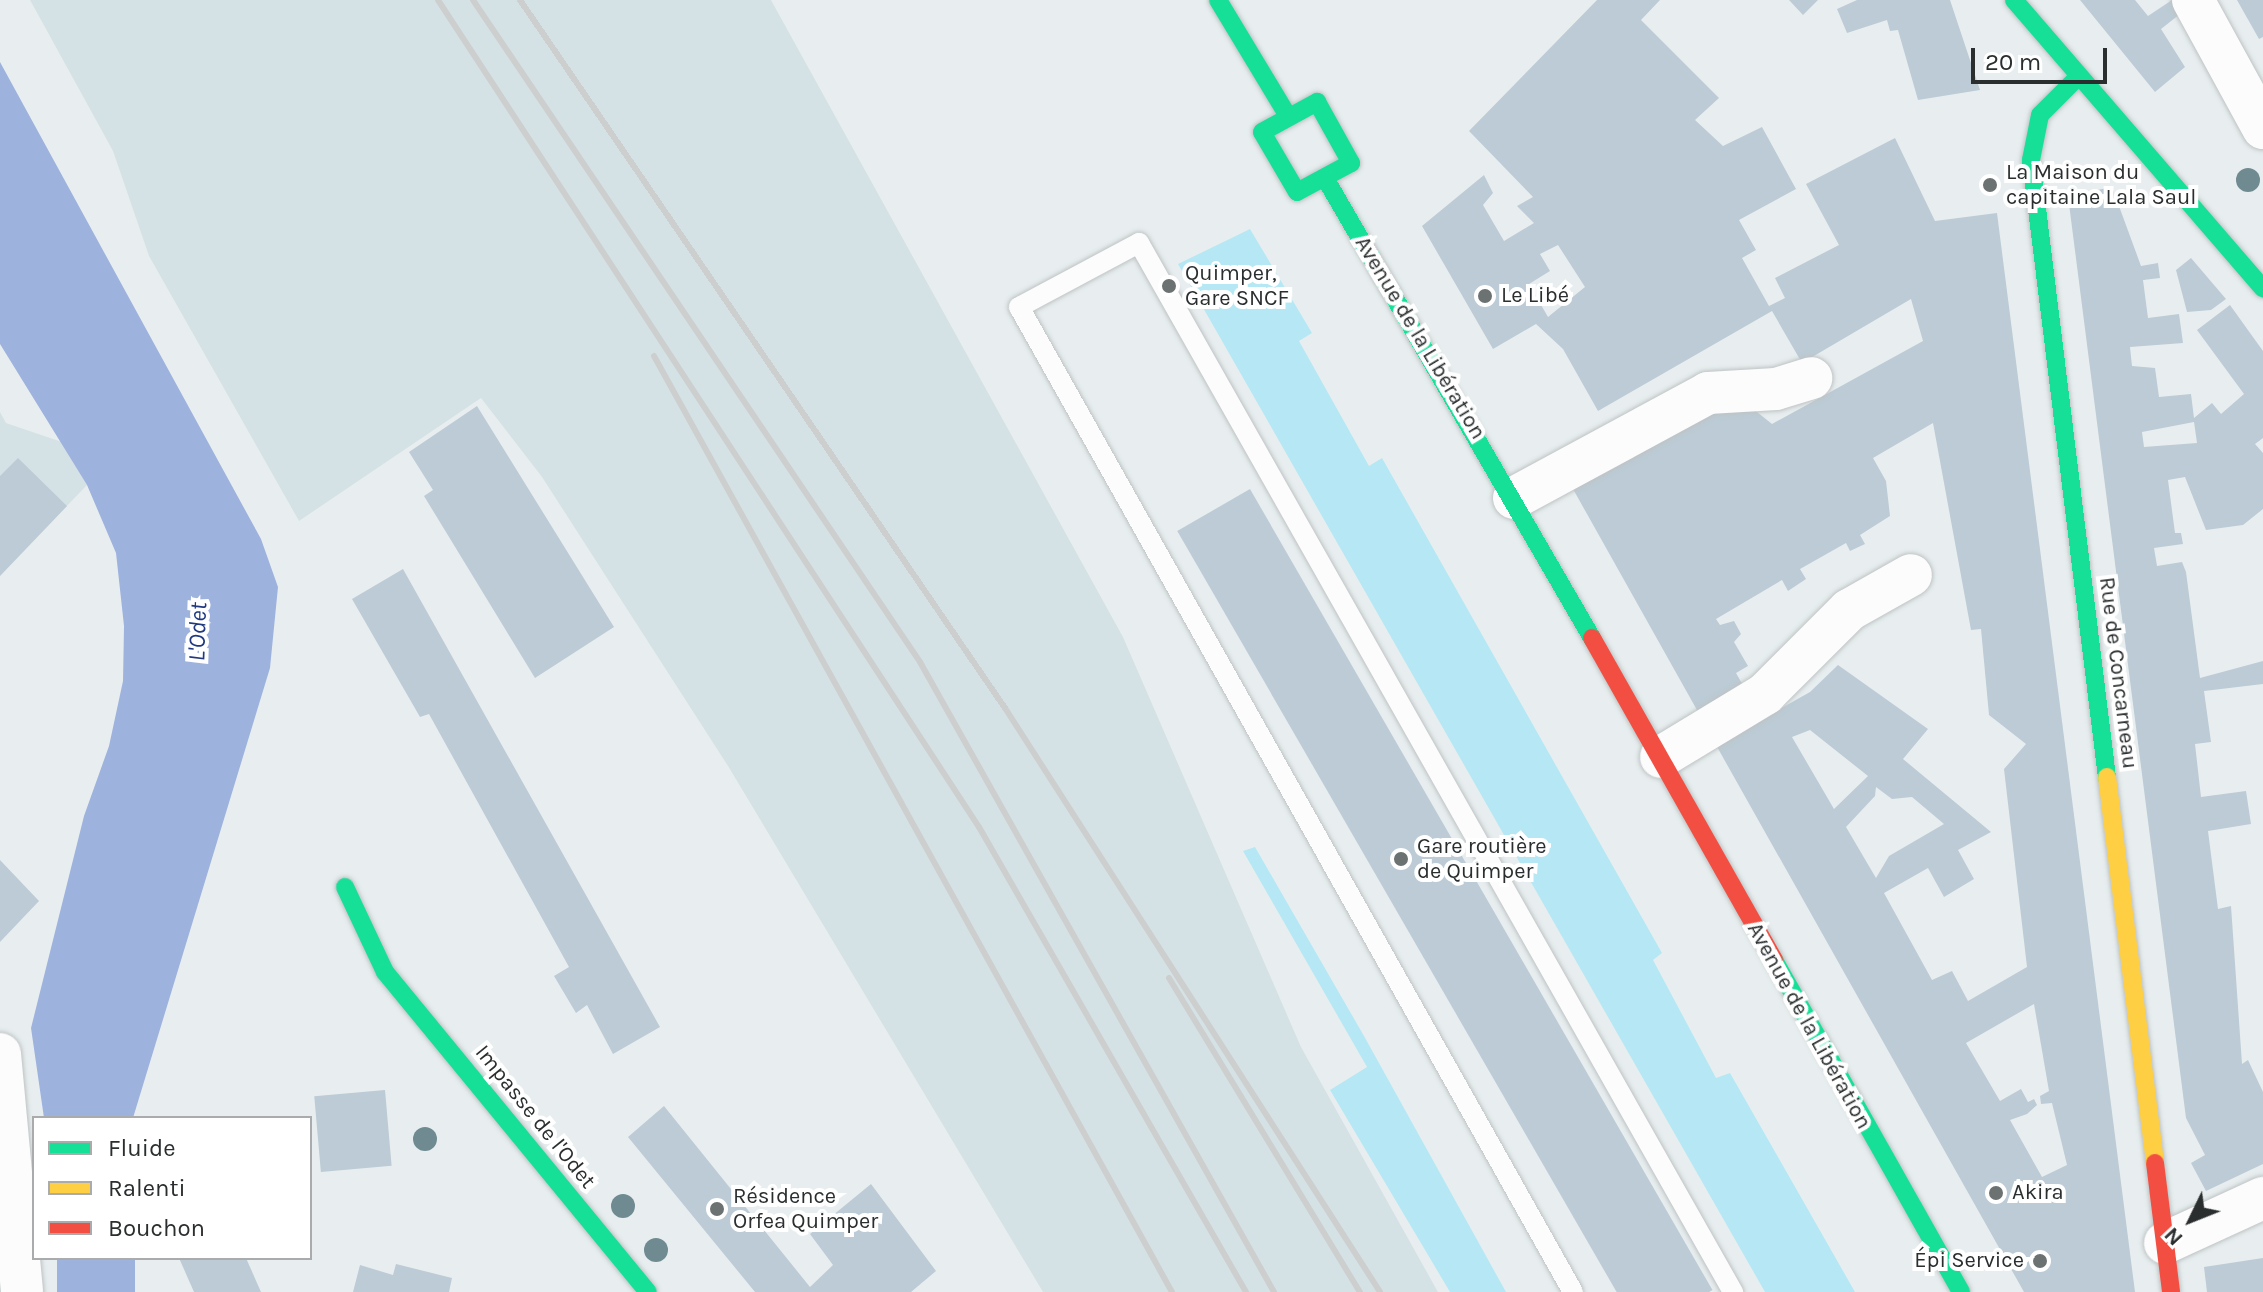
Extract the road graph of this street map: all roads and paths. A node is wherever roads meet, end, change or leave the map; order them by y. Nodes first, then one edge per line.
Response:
1 (1218, 0) edge
2 (2014, 0) edge
3 (2193, 0) edge
4 (2079, 76) junction
5 (1288, 116) junction
6 (2263, 128) edge
7 (1325, 178) junction
8 (2263, 288) edge
9 (1811, 378) dead end
10 (1514, 498) junction
11 (1911, 575) dead end
12 (1661, 757) junction
13 (345, 887) dead end
14 (0, 1054) edge
15 (5, 1152) edge
16 (2263, 1198) edge
17 (2165, 1243) junction
18 (22, 1292) edge
19 (648, 1292) edge
20 (1573, 1292) edge
21 (1733, 1292) edge
22 (1961, 1292) edge
23 (2171, 1292) edge

1 - 5 street
2 - 4 street
3 - 6 street
4 - 8 street
4 - 17 street, Rue de Concarneau
5 - 7 street
5 - 7 street
7 - 10 street, Avenue de la Libération
9 - 10 street
10 - 12 street, Avenue de la Libération
11 - 12 street
12 - 22 street, Avenue de la Libération
13 - 19 street, Impasse de l'Odet
14 - 15 street
15 - 18 street
16 - 17 street
17 - 23 street, Rue de Concarneau
20 - 21 lane

